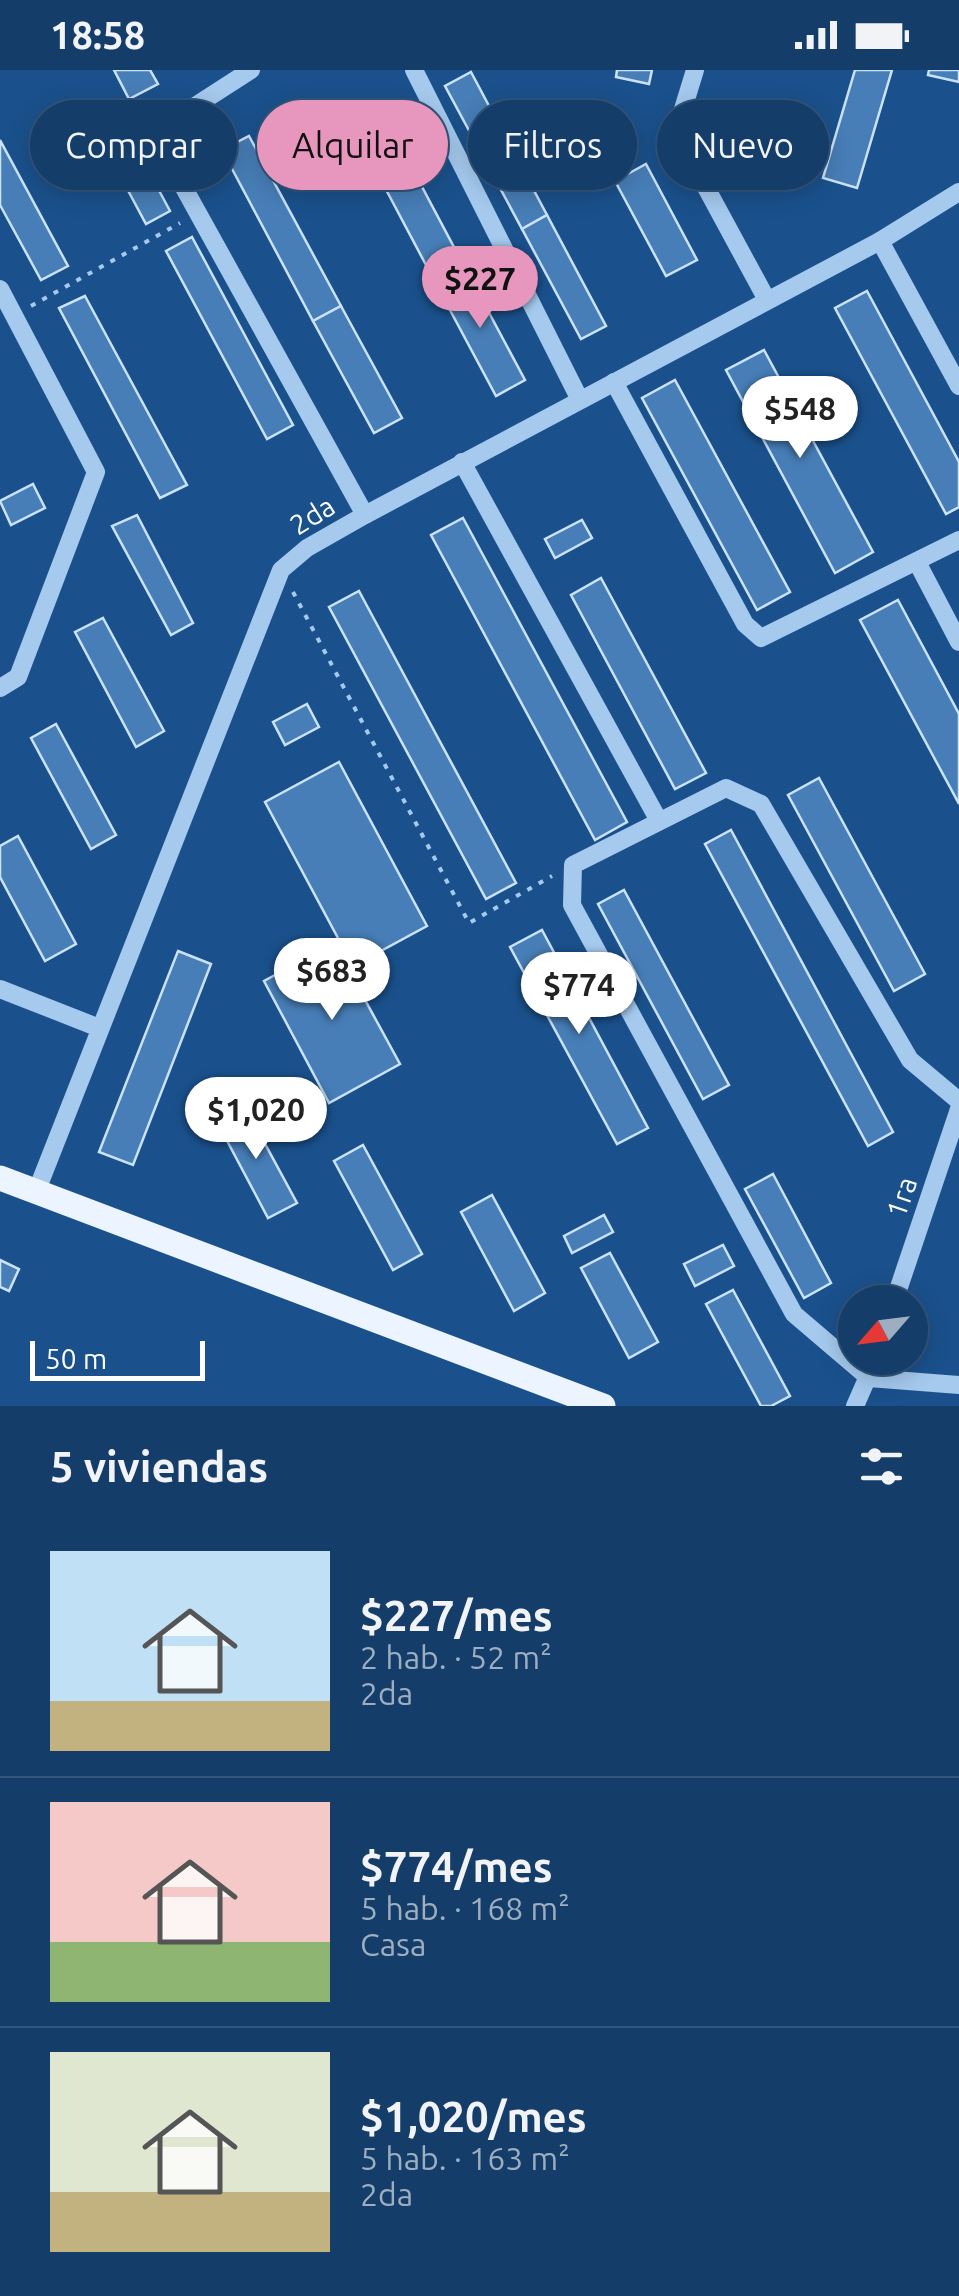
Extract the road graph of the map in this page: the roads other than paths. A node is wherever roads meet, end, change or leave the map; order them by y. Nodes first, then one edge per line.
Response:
1 (250, 70) edge
2 (414, 70) edge
3 (695, 70) edge
4 (959, 192) edge
5 (880, 240) junction
6 (0, 290) edge
7 (767, 300) junction
8 (614, 382) junction
9 (959, 386) edge
10 (579, 398) junction
11 (462, 462) junction
12 (365, 515) junction
13 (959, 540) edge
14 (918, 564) junction
15 (959, 642) edge
16 (0, 688) edge
17 (659, 821) junction
18 (0, 989) edge
19 (97, 1028) junction
20 (959, 1101) edge
21 (959, 1109) edge
22 (0, 1178) edge
23 (36, 1190) junction
24 (900, 1285) edge
25 (870, 1375) edge
26 (869, 1378) junction
27 (959, 1385) edge
28 (604, 1406) edge
29 (855, 1406) edge

1 - 12 street
2 - 10 street
3 - 7 street
4 - 5 street, 2da
5 - 7 street, 2da
5 - 9 street
6 - 16 street
7 - 8 street, 2da
8 - 10 street, 2da
8 - 14 street
10 - 11 street, 2da
11 - 12 street, 2da
11 - 17 street
12 - 19 street, 2da
13 - 14 street
14 - 15 street
17 - 20 street
17 - 26 street
18 - 19 street
19 - 23 street, 2da
21 - 24 street, 1ra
22 - 23 main road
23 - 28 main road
25 - 26 street
26 - 27 street
26 - 29 street

